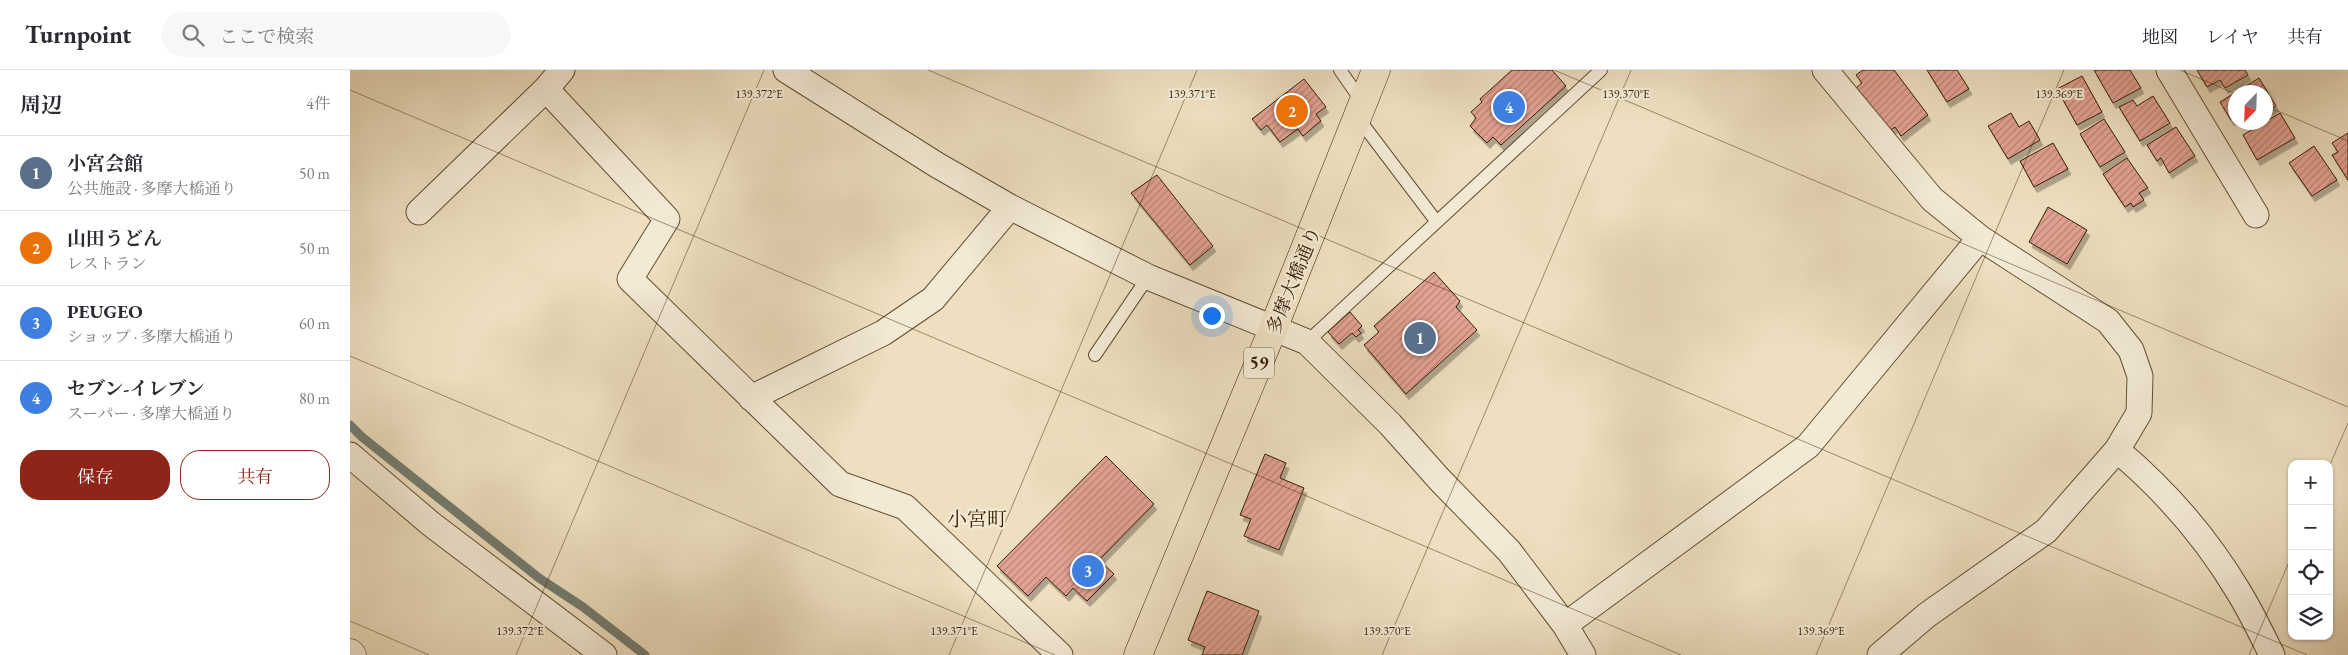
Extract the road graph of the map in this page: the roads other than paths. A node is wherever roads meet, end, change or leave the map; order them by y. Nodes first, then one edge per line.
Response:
1 (562, 70) edge
2 (786, 70) edge
3 (1340, 70) edge
4 (1376, 70) edge
5 (1601, 70) edge
6 (1825, 70) edge
7 (2169, 70) edge
8 (546, 89) junction
9 (1360, 111) junction
10 (1010, 207) junction
11 (418, 212) dead end
12 (2256, 215) dead end
13 (1436, 221) junction
14 (1980, 238) junction
15 (1148, 277) junction
16 (1273, 329) junction
17 (1307, 342) junction
18 (1095, 355) dead end
19 (751, 398) junction
20 (2117, 450) junction
21 (350, 455) edge
22 (1565, 625) junction
23 (604, 655) edge
24 (1060, 655) edge
25 (1138, 655) edge
26 (1583, 655) edge
27 (1880, 655) edge
28 (2272, 655) edge

1 - 8 street
2 - 10 street
3 - 9 lane
4 - 9 main road, 多摩大橋通り / 59
5 - 13 lane
6 - 14 street
7 - 12 street
8 - 11 street
8 - 19 street
9 - 13 lane
9 - 16 main road, 多摩大橋通り / 59
10 - 15 street
10 - 19 street
13 - 17 lane
14 - 20 street
14 - 22 street
15 - 16 street
15 - 18 lane
16 - 17 street
16 - 25 main road, 多摩大橋通り / 59
17 - 22 street
19 - 24 street
20 - 27 street
20 - 28 street
21 - 23 street
22 - 26 street

